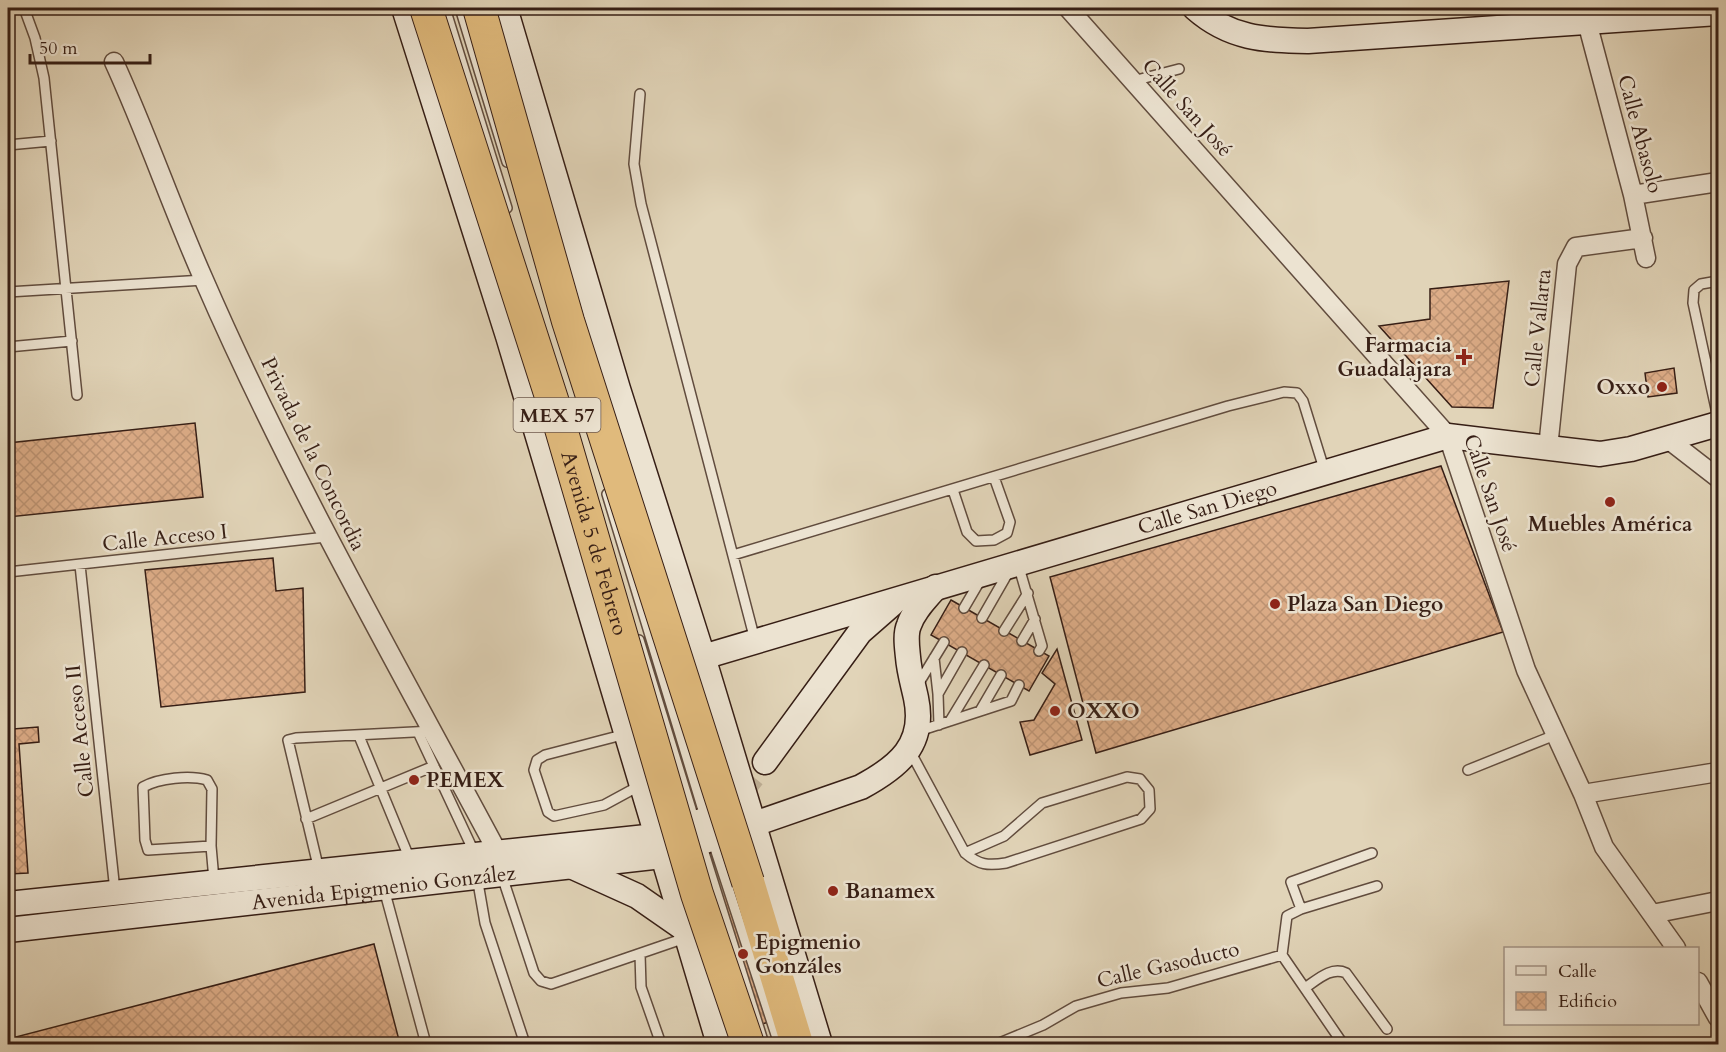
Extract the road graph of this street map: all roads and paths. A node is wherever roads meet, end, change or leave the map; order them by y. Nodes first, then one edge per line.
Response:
1 (24, 8) edge
2 (404, 8) edge
3 (426, 8) edge
4 (445, 8) edge
5 (460, 8) edge
6 (479, 8) edge
7 (505, 8) edge
8 (1068, 8) edge
9 (1195, 8) edge
10 (1719, 13) edge
11 (1587, 22) junction
12 (114, 62) dead end
13 (1179, 69) dead end
14 (1133, 81) junction
15 (640, 94) dead end
16 (51, 141) junction
17 (8, 145) edge
18 (508, 168) dead end
19 (1719, 182) edge
20 (1633, 195) junction
21 (511, 223) dead end
22 (1643, 238) junction
23 (1646, 258) dead end
24 (204, 280) junction
25 (1719, 281) edge
26 (67, 288) junction
27 (8, 292) edge
28 (72, 341) junction
29 (8, 347) edge
30 (618, 389) junction
31 (77, 395) dead end
32 (1719, 418) edge
33 (1719, 424) edge
34 (1448, 436) junction
35 (1669, 440) junction
36 (1548, 448) junction
37 (1324, 472) junction
38 (994, 477) junction
39 (1719, 478) edge
40 (605, 488) dead end
41 (953, 490) junction
42 (326, 537) junction
43 (733, 555) junction
44 (1015, 564) junction
45 (80, 565) junction
46 (8, 572) edge
47 (985, 573) junction
48 (936, 587) junction
49 (1028, 593) junction
50 (898, 598) junction
51 (964, 608) dead end
52 (982, 618) dead end
53 (1035, 620) junction
54 (636, 631) dead end
55 (1004, 631) dead end
56 (755, 640) junction
57 (1022, 641) dead end
58 (944, 642) dead end
59 (1039, 651) dead end
60 (962, 652) dead end
61 (703, 657) junction
62 (934, 658) junction
63 (984, 665) dead end
64 (1001, 675) dead end
65 (1019, 685) dead end
66 (926, 692) junction
67 (701, 693) dead end
68 (980, 711) junction
69 (950, 721) junction
70 (426, 732) junction
71 (626, 734) junction
72 (1555, 735) junction
73 (359, 736) junction
74 (922, 736) junction
75 (765, 762) tunnel mouth
76 (434, 766) junction
77 (1468, 770) dead end
78 (1719, 772) edge
79 (642, 785) junction
80 (381, 790) junction
81 (1583, 794) junction
82 (751, 815) junction
83 (306, 819) junction
84 (703, 831) junction
85 (211, 846) junction
86 (659, 846) junction
87 (628, 849) junction
88 (1372, 853) dead end
89 (964, 854) junction
90 (573, 859) junction
91 (412, 863) junction
92 (488, 865) junction
93 (320, 872) junction
94 (215, 882) junction
95 (384, 886) junction
96 (1377, 886) dead end
97 (115, 893) junction
98 (1719, 901) edge
99 (8, 904) edge
100 (1301, 909) junction
101 (1652, 914) junction
102 (120, 917) junction
103 (8, 930) edge
104 (684, 933) junction
105 (1675, 947) edge
106 (640, 954) junction
107 (1282, 955) junction
108 (1699, 984) edge
109 (1305, 988) junction
110 (723, 1015) dead end
111 (1719, 1018) edge
112 (1387, 1029) dead end
113 (426, 1044) edge
114 (525, 1044) edge
115 (661, 1044) edge
116 (719, 1044) edge
117 (732, 1044) edge
118 (748, 1044) edge
119 (764, 1044) edge
120 (779, 1044) edge
121 (798, 1044) edge
122 (820, 1044) edge
123 (998, 1044) edge
124 (1343, 1044) edge

1 - 16 lane
2 - 71 main road, Avenida 5 de Febrero
3 - 118 highway, Avenida 5 de Febrero / MEX 57, bridge
4 - 21 lane
5 - 18 lane
6 - 121 highway, Avenida 5 de Febrero / MEX 57, bridge
7 - 30 main road
8 - 14 street, Calle San José
9 - 11 main road
10 - 11 main road
11 - 20 street, Calle Abasolo
12 - 24 street, Privada de la Concordia
13 - 14 lane
14 - 34 street, Calle San José
15 - 43 lane
16 - 17 lane
16 - 26 lane
19 - 20 street
20 - 22 street, Calle Abasolo
22 - 23 street, Calle Abasolo
22 - 36 street, Calle Vallarta
24 - 26 lane
24 - 42 street, Privada de la Concordia
25 - 32 lane
26 - 27 lane
26 - 28 lane
28 - 29 lane
28 - 31 lane
30 - 61 main road
30 - 67 main road
33 - 35 main road, Calle San Diego
34 - 36 main road, Calle San Diego
34 - 37 main road, Calle San Diego
34 - 72 street, Calle San José
35 - 36 main road, Calle San Diego
35 - 39 street
37 - 38 lane
37 - 44 main road, Calle San Diego
38 - 41 lane
38 - 41 lane
40 - 84 lane
41 - 43 lane
42 - 45 lane, Calle Acceso I
42 - 70 street, Privada de la Concordia
43 - 56 lane
44 - 47 main road, Calle San Diego
44 - 49 lane
44 - 52 lane
45 - 46 lane, Calle Acceso I
45 - 97 lane, Calle Acceso II
47 - 48 main road, Calle San Diego
47 - 51 lane
48 - 50 main road, Calle San Diego
48 - 66 main road
49 - 53 lane
49 - 55 lane
50 - 56 main road, Calle San Diego
50 - 75 main road
53 - 57 lane
53 - 59 lane
54 - 84 lane
56 - 61 main road, Calle San Diego
58 - 62 lane
60 - 66 lane
61 - 82 main road
62 - 66 lane
62 - 66 lane
63 - 69 lane
64 - 68 lane
65 - 68 lane
66 - 74 main road
68 - 69 lane
69 - 74 lane
70 - 73 lane
70 - 76 lane
70 - 92 street, Privada de la Concordia
71 - 79 main road, Avenida 5 de Febrero
71 - 79 lane
72 - 77 lane
72 - 81 street, Calle San José
73 - 80 lane
73 - 83 lane
74 - 82 main road, Avenida Epigmenio González
74 - 89 lane
76 - 80 lane
76 - 92 lane
78 - 81 street
79 - 86 main road, Avenida 5 de Febrero
80 - 83 lane
80 - 91 lane
81 - 101 street, Calle San José
82 - 84 main road, Avenida Epigmenio González
82 - 122 main road
83 - 93 lane
84 - 86 main road, Avenida Epigmenio González
84 - 119 lane
84 - 120 lane
85 - 85 lane
85 - 94 lane
86 - 87 main road, Avenida Epigmenio González
86 - 104 main road, Avenida 5 de Febrero
87 - 90 main road, Avenida Epigmenio González
87 - 92 main road, Avenida Epigmenio González
88 - 100 lane
89 - 89 lane
90 - 92 main road, Avenida Epigmenio González
90 - 102 main road
90 - 104 main road
91 - 92 main road, Avenida Epigmenio González
91 - 93 main road, Avenida Epigmenio González
92 - 95 main road, Avenida Epigmenio González
92 - 106 lane
92 - 114 lane
93 - 94 main road, Avenida Epigmenio González
94 - 97 main road, Avenida Epigmenio González
95 - 102 main road, Avenida Epigmenio González
95 - 113 lane
96 - 100 lane
97 - 99 main road, Avenida Epigmenio González
98 - 101 street
100 - 107 lane
101 - 105 street, Calle San José
102 - 103 main road, Avenida Epigmenio González
104 - 106 lane
104 - 116 main road, Avenida 5 de Febrero
106 - 115 lane
107 - 109 lane
107 - 123 lane, Calle Gasoducto
108 - 111 street
109 - 112 lane
109 - 124 lane
110 - 117 main road

